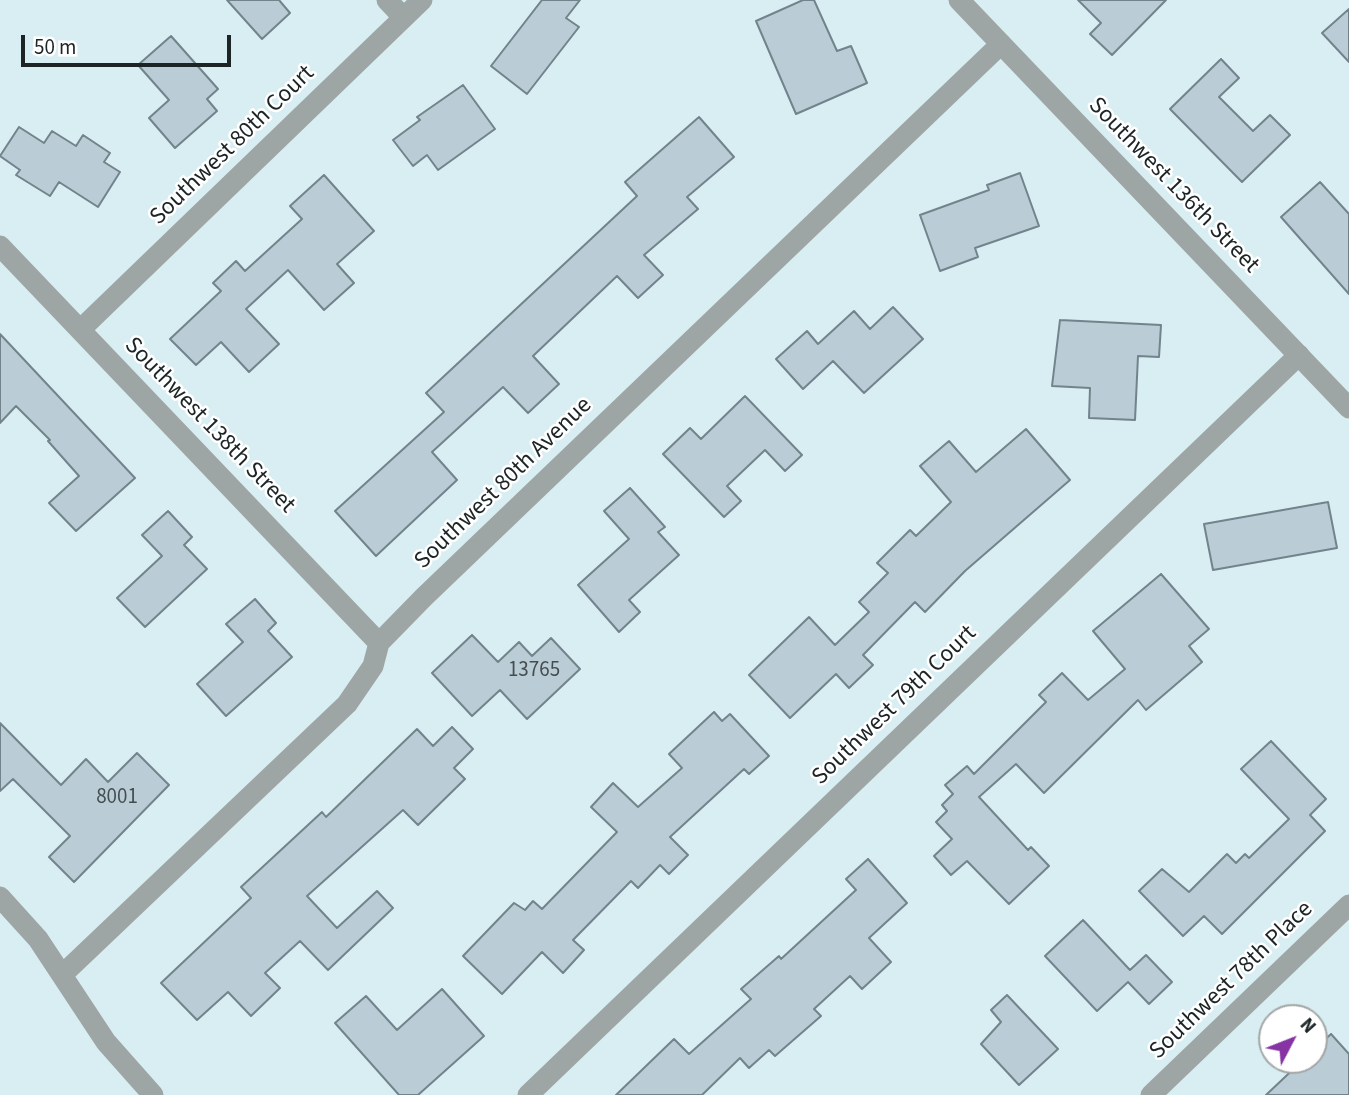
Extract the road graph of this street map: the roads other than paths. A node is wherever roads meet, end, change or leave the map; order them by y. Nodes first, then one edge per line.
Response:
1 (387, 0) edge
2 (422, 0) edge
3 (959, 0) edge
4 (403, 18) junction
5 (1001, 44) junction
6 (0, 246) edge
7 (80, 330) junction
8 (1299, 355) junction
9 (1349, 408) edge
10 (379, 643) junction
11 (0, 897) edge
12 (1349, 905) edge
13 (62, 975) junction
14 (153, 1095) edge
15 (528, 1095) edge
16 (1151, 1095) edge

1 - 4 street
2 - 4 street, Southwest 80th Court
3 - 5 street, Southwest 136th Street
4 - 7 street, Southwest 80th Court
5 - 8 street, Southwest 136th Street
5 - 10 street, Southwest 80th Avenue
6 - 7 street, Southwest 138th Street
7 - 10 street, Southwest 138th Street
8 - 9 street, Southwest 136th Street
8 - 15 street, Southwest 79th Court
10 - 13 street, Southwest 80th Avenue
11 - 13 street
12 - 16 street, Southwest 78th Place
13 - 14 street

